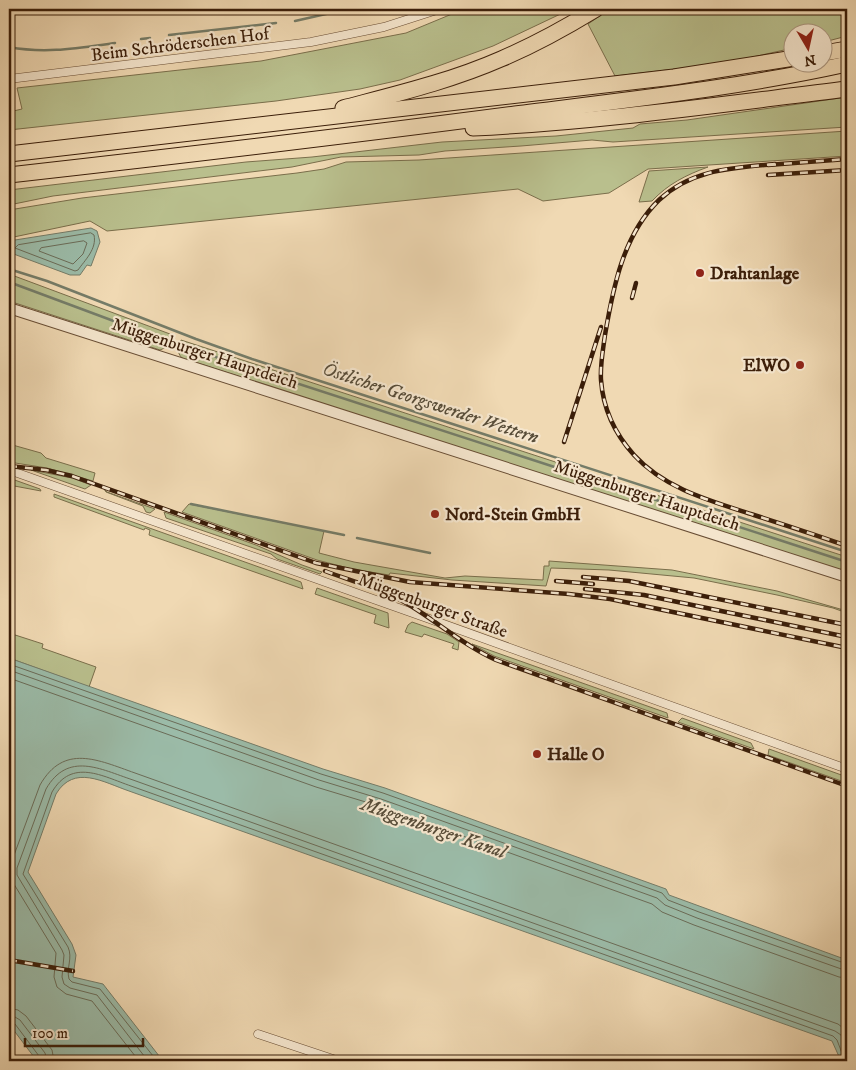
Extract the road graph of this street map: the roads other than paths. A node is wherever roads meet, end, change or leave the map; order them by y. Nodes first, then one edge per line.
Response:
1 (440, 9) edge
2 (596, 9) edge
3 (847, 49) edge
4 (834, 51) edge
5 (784, 60) edge
6 (847, 64) edge
7 (9, 79) edge
8 (847, 84) edge
9 (847, 89) edge
10 (808, 94) junction
11 (298, 120) junction
12 (359, 134) junction
13 (9, 154) edge
14 (9, 175) edge
15 (9, 308) edge
16 (9, 470) edge
17 (847, 577) edge
18 (847, 769) edge
19 (258, 1034) dead end
20 (339, 1061) edge

1 - 7 street, Beim Schröderschen Hof
2 - 11 highway
3 - 4 highway
5 - 11 highway
6 - 12 highway
8 - 10 highway
9 - 10 highway
10 - 12 highway
11 - 13 highway
12 - 14 highway
15 - 17 street, Müggenburger Hauptdeich
16 - 18 street, Müggenburger Straße
19 - 20 street

